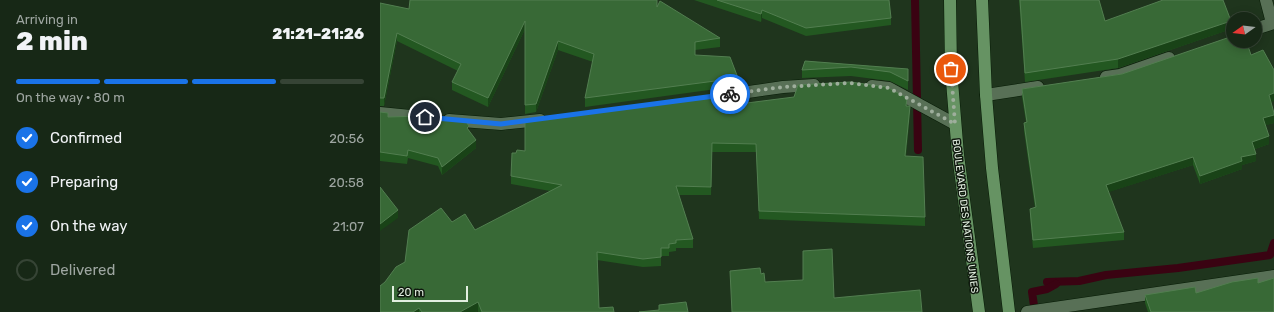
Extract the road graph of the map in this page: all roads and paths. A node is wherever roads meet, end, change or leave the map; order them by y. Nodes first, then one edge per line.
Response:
1 (950, 0) edge
2 (982, 0) edge
3 (1266, 0) edge
4 (1273, 23) edge
5 (1262, 27) edge
6 (1180, 54) edge
7 (1097, 78) edge
8 (827, 84) edge
9 (858, 84) edge
10 (1049, 85) edge
11 (986, 95) junction
12 (714, 97) edge
13 (380, 113) edge
14 (554, 118) edge
15 (955, 124) junction
16 (1274, 276) edge
17 (979, 312) edge
18 (1009, 312) edge
19 (1026, 312) edge

1 - 15 main road, BOULEVARD DES NATIONS UNIES
2 - 11 main road
3 - 4 street
4 - 5 street
6 - 7 street
8 - 12 street
9 - 15 street
10 - 11 street
11 - 18 main road
13 - 14 street
15 - 17 main road, BOULEVARD DES NATIONS UNIES
16 - 19 street

